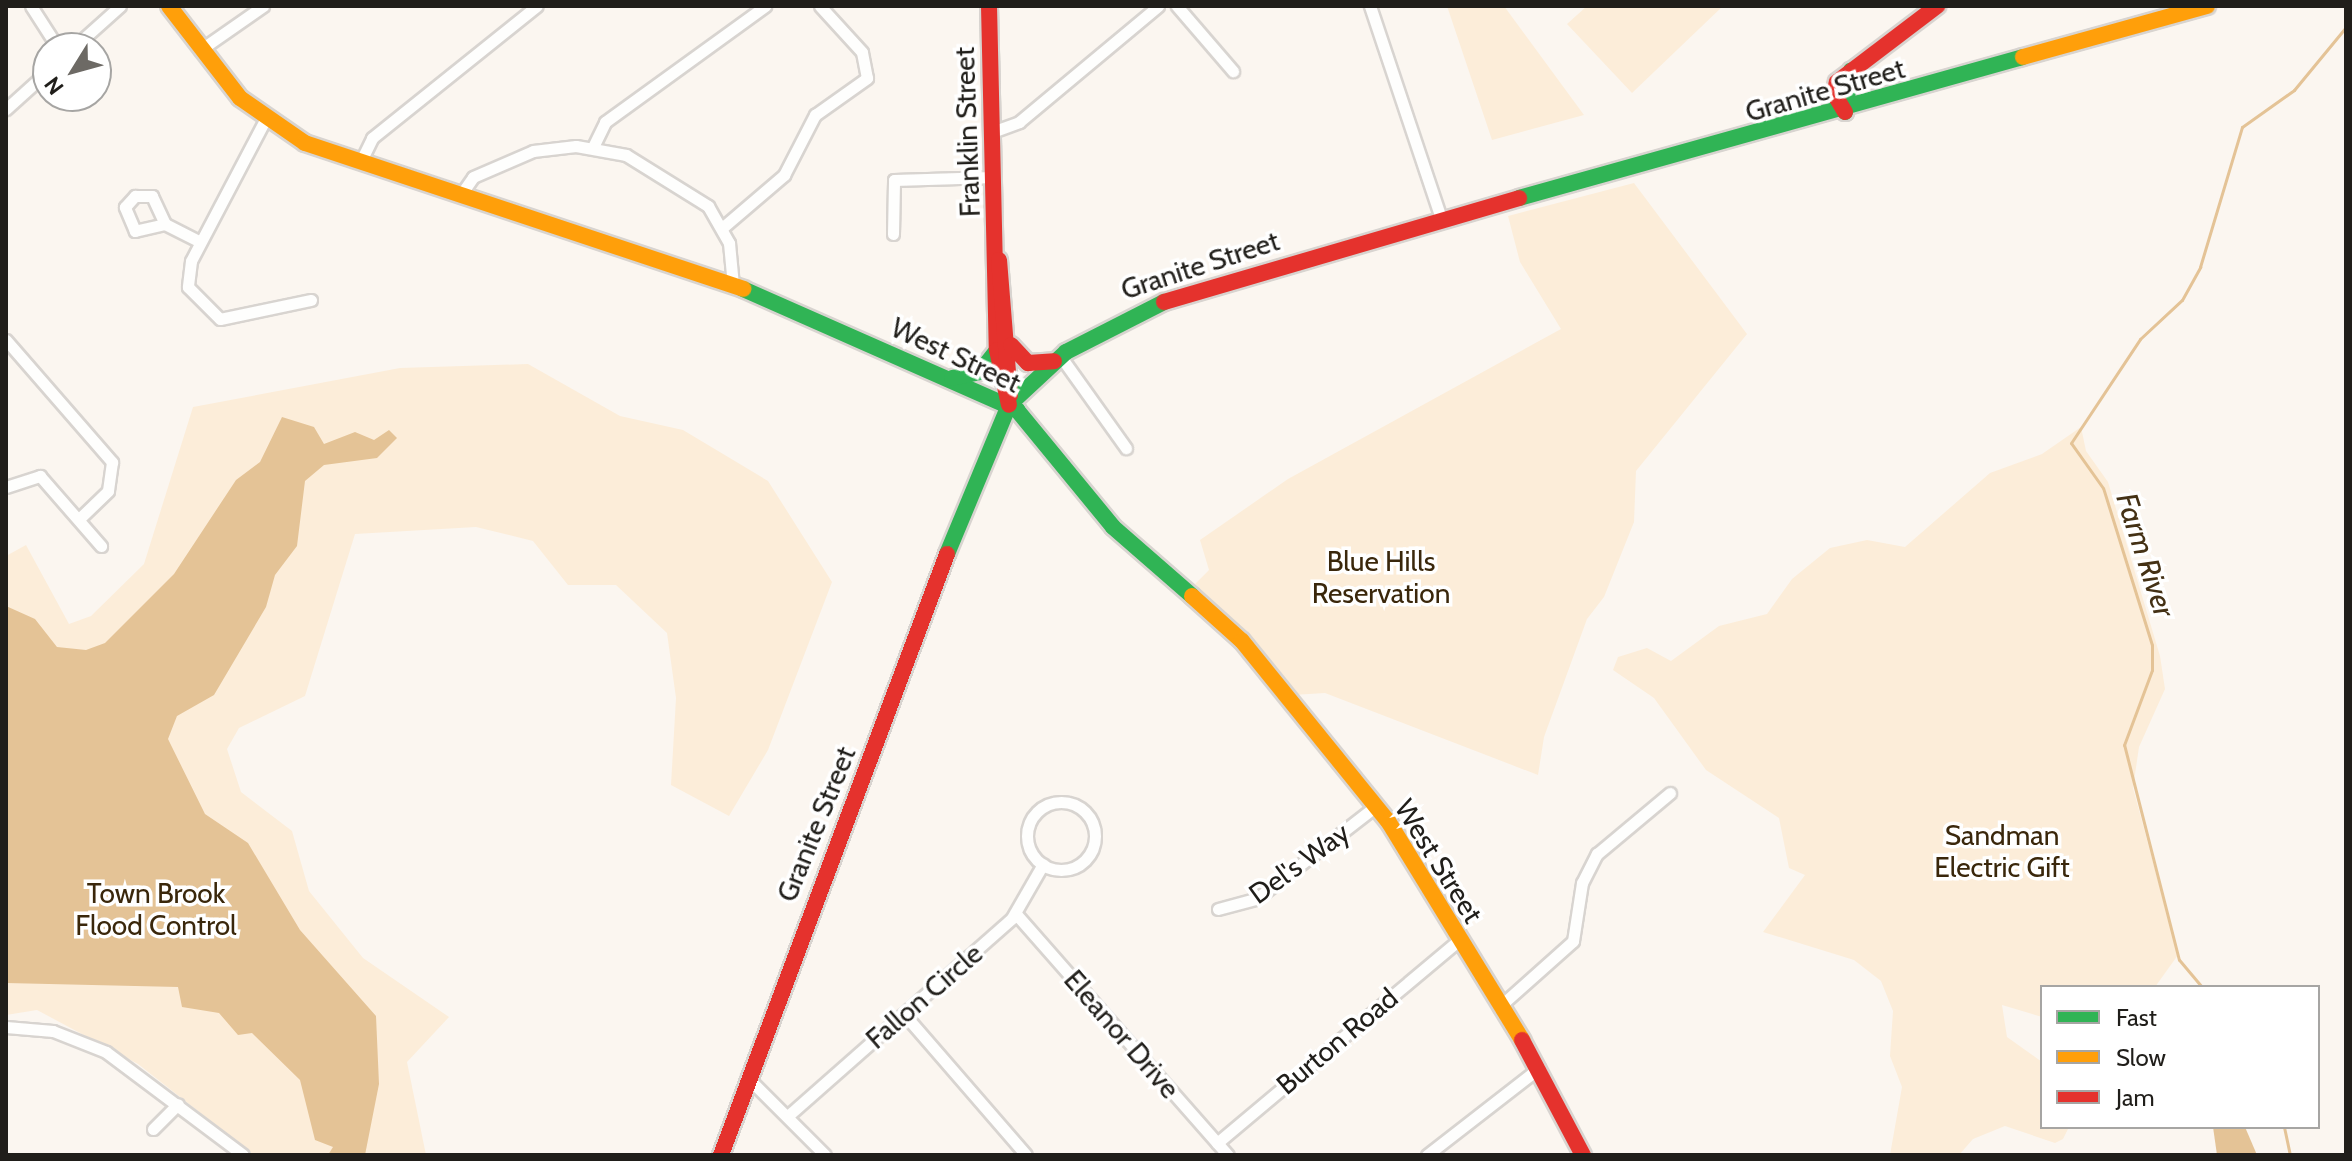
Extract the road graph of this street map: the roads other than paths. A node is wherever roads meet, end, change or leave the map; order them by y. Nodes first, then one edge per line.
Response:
1 (31, 6) edge
2 (120, 6) edge
3 (169, 6) edge
4 (263, 6) edge
5 (537, 6) edge
6 (765, 6) edge
7 (820, 6) edge
8 (989, 6) edge
9 (1158, 6) edge
10 (1177, 6) edge
11 (1370, 6) edge
12 (1937, 6) edge
13 (2207, 6) edge
14 (48, 32) edge
15 (91, 32) edge
16 (200, 50) junction
17 (1233, 71) dead end
18 (32, 85) edge
19 (6, 109) edge
20 (1845, 112) junction
21 (265, 120) junction
22 (992, 132) junction
23 (593, 147) junction
24 (360, 163) junction
25 (993, 177) junction
26 (462, 193) junction
27 (1442, 221) junction
28 (165, 224) dead end
29 (722, 228) junction
30 (893, 234) dead end
31 (200, 242) junction
32 (733, 285) junction
33 (311, 300) dead end
34 (6, 340) edge
35 (1003, 346) junction
36 (1058, 359) junction
37 (950, 378) junction
38 (1009, 405) junction
39 (1126, 448) dead end
40 (6, 487) edge
41 (79, 519) junction
42 (101, 546) dead end
43 (1670, 793) dead end
44 (1376, 806) junction
45 (1043, 864) junction
46 (1218, 909) dead end
47 (1016, 914) junction
48 (1458, 941) junction
49 (1499, 1007) junction
50 (904, 1014) junction
51 (6, 1027) edge
52 (1539, 1068) junction
53 (747, 1077) junction
54 (178, 1104) junction
55 (790, 1114) junction
56 (153, 1129) dead end
57 (1217, 1143) junction
58 (243, 1155) edge
59 (721, 1155) edge
60 (825, 1155) edge
61 (1026, 1155) edge
62 (1228, 1155) edge
63 (1427, 1155) edge
64 (1583, 1155) edge

1 - 14 street
2 - 15 street
3 - 16 main road, West Street
4 - 16 street
5 - 24 street
6 - 23 street
7 - 29 street
8 - 22 main road, Franklin Street
9 - 22 street
10 - 17 street
11 - 27 street
12 - 20 main road
13 - 20 main road, Granite Street
16 - 21 main road, West Street
18 - 19 street
20 - 27 main road, Granite Street
21 - 24 main road, West Street
21 - 31 street
22 - 25 main road, Franklin Street
23 - 26 street
23 - 29 street
24 - 26 main road, West Street
25 - 30 street
25 - 35 main road, Franklin Street
26 - 32 main road, West Street
27 - 36 main road, Granite Street
28 - 31 street
29 - 32 street
31 - 33 street
32 - 37 main road, West Street
34 - 41 street
35 - 36 main road
35 - 37 main road
35 - 38 main road, Franklin Street
36 - 38 main road, Granite Street
36 - 39 street
37 - 38 main road, West Street
38 - 44 main road, West Street
38 - 53 main road, Granite Street
40 - 41 street
41 - 42 street
43 - 49 street
44 - 46 street, Del's Way
44 - 48 main road, West Street
45 - 45 street
45 - 47 street, Fallon Circle
47 - 50 street, Fallon Circle
47 - 57 street, Eleanor Drive
48 - 49 main road, West Street
48 - 57 street, Burton Road
49 - 52 main road, West Street
50 - 55 street, Fallon Circle
50 - 61 street
51 - 54 street
52 - 63 street
52 - 64 main road, West Street
53 - 55 street
53 - 59 main road, Granite Street
54 - 56 street
54 - 58 street
55 - 60 street
57 - 62 street, Eleanor Drive

